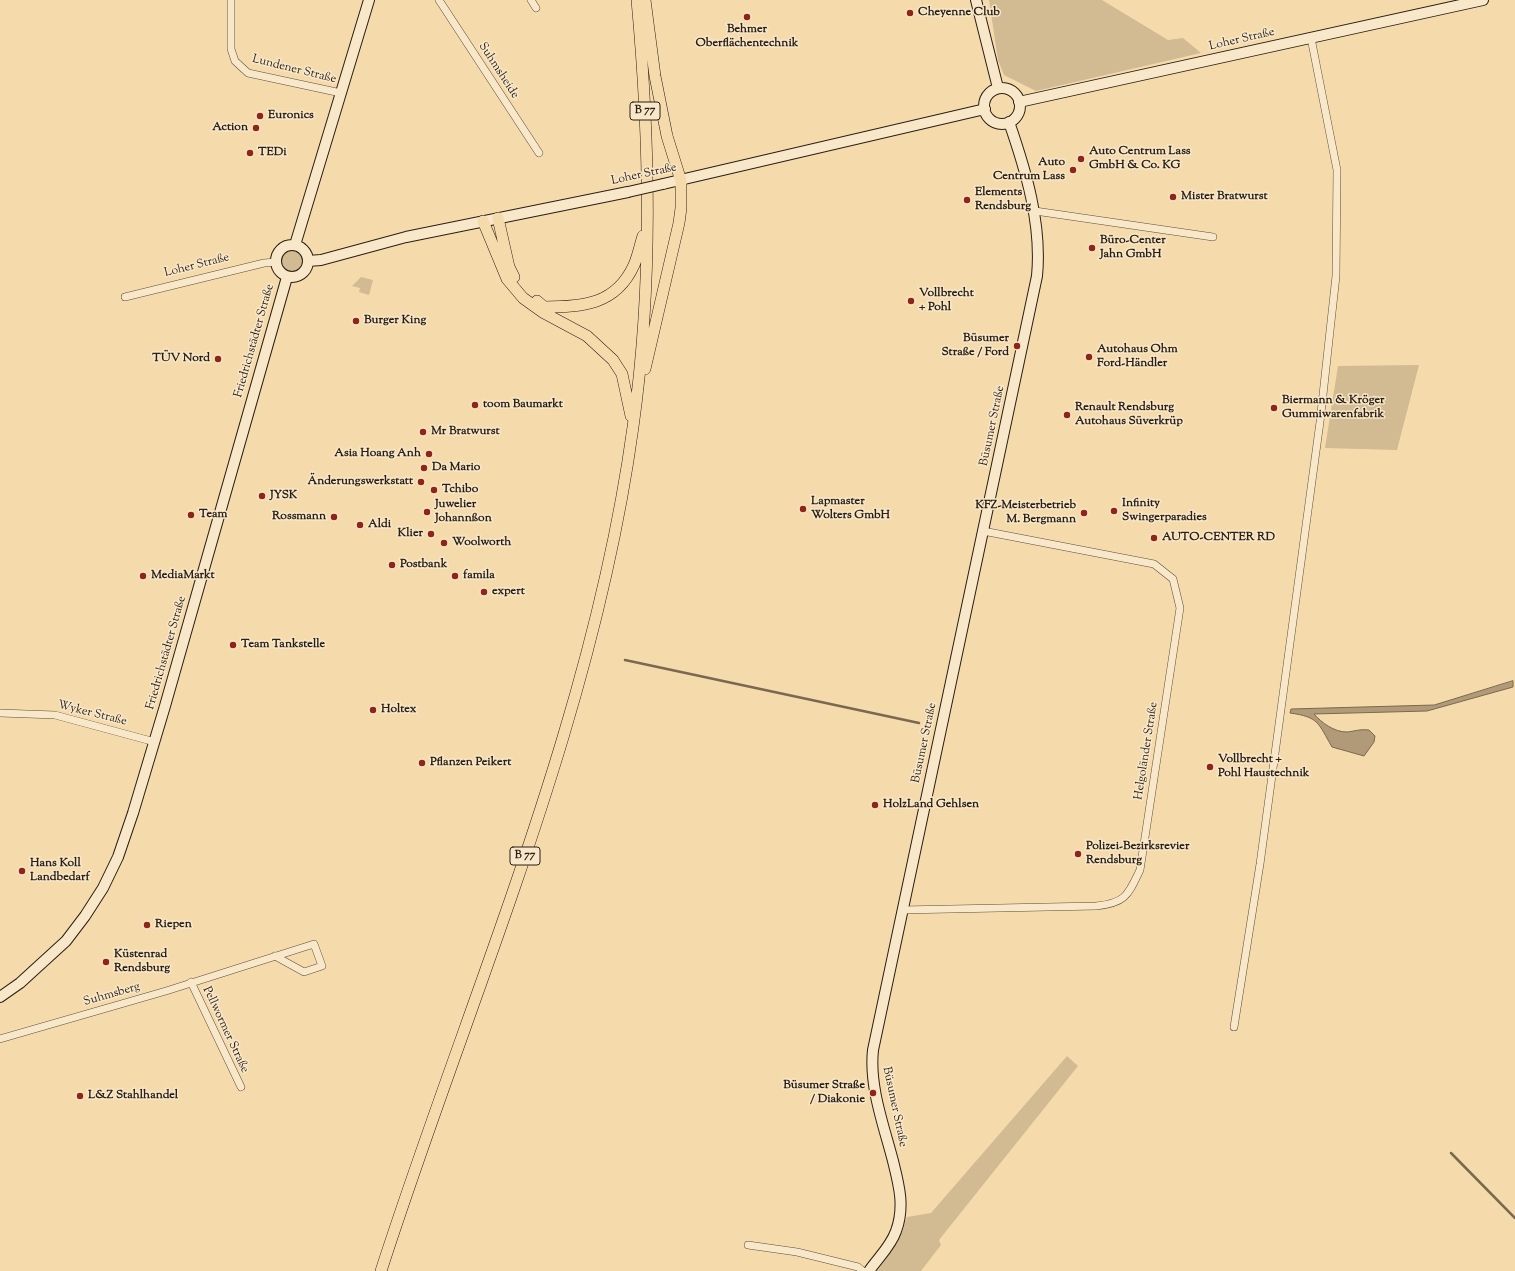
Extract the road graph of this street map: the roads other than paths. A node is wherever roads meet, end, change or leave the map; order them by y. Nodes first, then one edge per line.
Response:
1 (231, 0) edge
2 (369, 0) edge
3 (439, 0) edge
4 (531, 0) edge
5 (637, 0) edge
6 (645, 0) edge
7 (976, 0) edge
8 (1483, 0) edge
9 (536, 8) dead end
10 (1311, 38) junction
11 (998, 88) junction
12 (341, 93) junction
13 (1019, 102) junction
14 (985, 109) junction
15 (1008, 122) junction
16 (539, 153) dead end
17 (682, 181) junction
18 (1035, 211) junction
19 (498, 218) junction
20 (483, 221) junction
21 (648, 222) junction
22 (1213, 237) dead end
23 (295, 245) junction
24 (308, 261) junction
25 (276, 262) junction
26 (287, 277) junction
27 (125, 297) dead end
28 (635, 411) junction
29 (633, 430) junction
30 (983, 532) junction
31 (0, 713) edge
32 (154, 742) junction
33 (902, 910) junction
34 (275, 956) junction
35 (190, 982) junction
36 (0, 997) edge
37 (1234, 1027) dead end
38 (0, 1039) edge
39 (241, 1087) dead end
40 (748, 1245) dead end
41 (381, 1271) edge
42 (863, 1271) edge
43 (869, 1271) edge

1 - 12 street, Lundener Straße
2 - 12 street
3 - 16 street, Suhmsheide
4 - 9 street
5 - 21 main road, B 77
6 - 17 main road
7 - 11 street
8 - 10 street, Loher Straße
10 - 13 street, Loher Straße
10 - 37 street
11 - 13 street
11 - 14 street
12 - 23 street
13 - 15 street
14 - 15 street
14 - 17 street, Loher Straße
15 - 18 street, Büsumer Straße
17 - 19 street, Loher Straße, bridge
17 - 28 main road
18 - 22 street
18 - 30 street, Büsumer Straße
19 - 20 street, Loher Straße
19 - 21 main road
20 - 24 street, Loher Straße
20 - 29 main road
21 - 28 main road, B 77
23 - 24 street
23 - 25 street
24 - 26 street
25 - 26 street
25 - 27 street, Loher Straße
26 - 32 street, Friedrichstädter Straße
28 - 29 main road, B 77
29 - 41 main road, B 77
30 - 33 street, Büsumer Straße
30 - 33 street, Helgoländer Straße
31 - 32 street, Wyker Straße
32 - 36 street, Friedrichstädter Straße
33 - 43 street, Büsumer Straße
34 - 34 street, Suhmsberg
34 - 35 street, Suhmsberg
35 - 38 street, Suhmsberg
35 - 39 street, Pellwormer Straße
40 - 42 street

